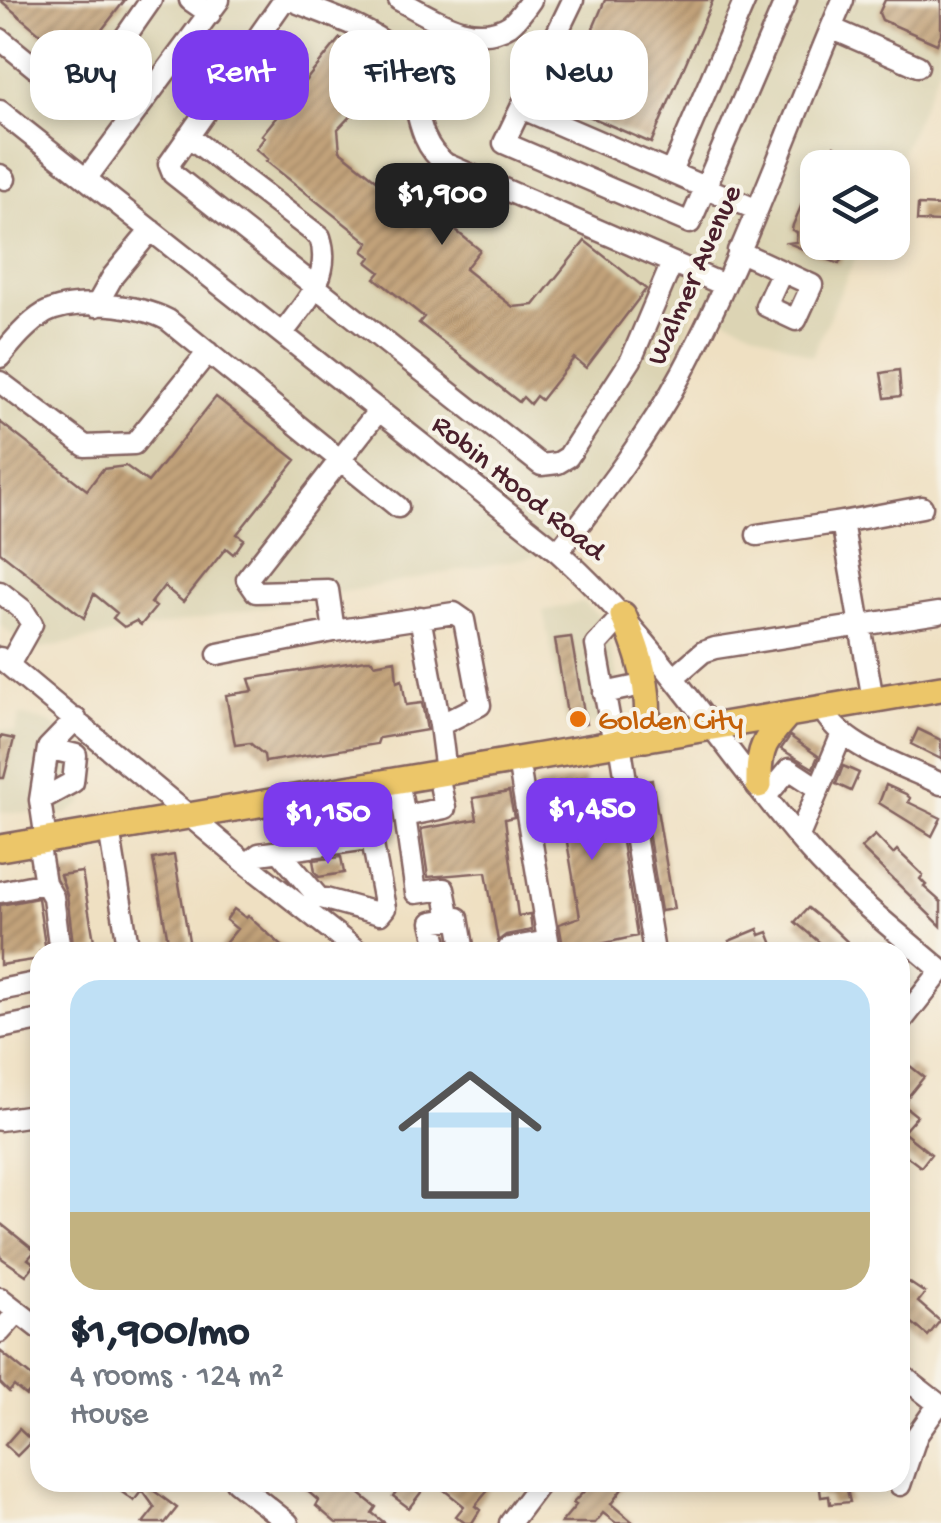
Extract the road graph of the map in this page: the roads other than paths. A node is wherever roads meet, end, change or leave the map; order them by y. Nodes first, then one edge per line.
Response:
1 (150, 0) edge
2 (190, 0) edge
3 (287, 0) edge
4 (399, 0) edge
5 (530, 0) edge
6 (573, 0) edge
7 (745, 0) edge
8 (786, 0) edge
9 (843, 0) edge
10 (214, 7) edge
11 (831, 28) junction
12 (559, 30) edge
13 (0, 39) edge
14 (918, 66) dead end
15 (0, 111) edge
16 (515, 120) edge
17 (549, 120) edge
18 (188, 136) junction
19 (672, 172) junction
20 (86, 179) junction
21 (705, 186) junction
22 (756, 209) junction
23 (151, 230) junction
24 (738, 251) junction
25 (672, 263) junction
26 (782, 271) dead end
27 (318, 286) junction
28 (724, 286) junction
29 (96, 306) junction
30 (282, 334) junction
31 (208, 352) junction
32 (0, 357) edge
33 (0, 382) edge
34 (379, 410) junction
35 (340, 459) junction
36 (398, 507) dead end
37 (922, 507) dead end
38 (842, 522) junction
39 (758, 535) dead end
40 (558, 552) junction
41 (0, 592) edge
42 (938, 613) dead end
43 (622, 615) junction
44 (420, 618) junction
45 (862, 625) junction
46 (334, 631) junction
47 (218, 654) dead end
48 (4, 661) edge
49 (674, 676) junction
50 (647, 684) junction
51 (941, 688) edge
52 (604, 693) junction
53 (873, 700) junction
54 (822, 708) junction
55 (788, 714) junction
56 (76, 719) junction
57 (440, 725) junction
58 (714, 727) junction
59 (842, 734) junction
60 (646, 739) junction
61 (617, 744) junction
62 (48, 748) junction
63 (518, 760) junction
64 (442, 773) junction
65 (398, 781) junction
66 (941, 784) edge
67 (818, 788) junction
68 (763, 790) junction
69 (40, 800) junction
70 (190, 815) junction
71 (404, 816) junction
72 (109, 829) junction
73 (798, 836) junction
74 (42, 840) junction
75 (0, 848) edge
76 (279, 851) junction
77 (247, 864) junction
78 (45, 883) junction
79 (0, 892) edge
80 (461, 917) junction
81 (59, 942) edge
82 (127, 942) edge
83 (346, 942) edge
84 (436, 942) edge
85 (463, 942) edge
86 (548, 942) edge
87 (652, 942) edge
88 (910, 942) edge
89 (910, 942) edge
90 (941, 970) edge
91 (30, 984) edge
92 (0, 990) edge
93 (910, 1010) edge
94 (30, 1022) edge
95 (0, 1028) edge
96 (30, 1116) edge
97 (0, 1120) edge
98 (0, 1298) edge
99 (18, 1312) junction
100 (30, 1321) edge
101 (0, 1332) edge
102 (910, 1382) edge
103 (940, 1405) edge
104 (910, 1456) edge
105 (249, 1492) edge
106 (533, 1492) edge
107 (288, 1523) edge
108 (510, 1523) edge

1 - 13 street
2 - 10 street
3 - 18 street
3 - 25 street
4 - 5 street
6 - 12 street
7 - 19 street
8 - 21 street
9 - 11 street, Walmer Avenue
10 - 20 street
11 - 14 street
11 - 22 street, Walmer Avenue
15 - 20 street, Robin Hood Road
16 - 21 street
17 - 19 street
18 - 27 street
18 - 27 street
19 - 21 street
20 - 23 street, Robin Hood Road
21 - 22 street
22 - 24 street, Walmer Avenue
23 - 29 street
23 - 30 street, Robin Hood Road
24 - 26 street
24 - 28 street, Walmer Avenue
25 - 27 street
25 - 28 street
27 - 30 street
28 - 40 street, Walmer Avenue
29 - 31 street
29 - 32 street
30 - 34 street, Robin Hood Road
31 - 33 street
31 - 35 street
34 - 35 street
34 - 40 street, Robin Hood Road
35 - 36 street
35 - 46 street
37 - 38 street
38 - 39 street
38 - 45 street
40 - 43 street, Robin Hood Road
41 - 48 street
42 - 45 street
43 - 49 street, Robin Hood Road
43 - 50 main road
43 - 52 street
44 - 46 street
44 - 57 street
44 - 57 street
45 - 49 street
45 - 53 street
46 - 47 street
48 - 56 street
49 - 58 street, Robin Hood Road
50 - 52 street
50 - 60 main road
51 - 53 main road
52 - 61 street
53 - 54 main road
54 - 55 main road
54 - 59 street
55 - 58 main road
55 - 68 main road
56 - 62 street
56 - 70 street
57 - 64 street
58 - 60 main road
58 - 68 street, Robin Hood Road
59 - 66 street
59 - 67 street
60 - 61 main road
61 - 63 main road
61 - 87 street
62 - 69 street
62 - 69 street
63 - 64 main road
63 - 86 street
64 - 65 main road
64 - 71 street
65 - 70 main road
65 - 71 street
67 - 68 street
67 - 73 street
68 - 73 street, Robin Hood Road
69 - 74 street
70 - 72 main road
70 - 77 street
71 - 80 street
72 - 74 main road
72 - 82 street
73 - 89 street, Robin Hood Road
74 - 75 main road
74 - 78 street
76 - 76 street
76 - 77 street
77 - 83 street
78 - 79 street
78 - 81 street
80 - 84 street
80 - 85 street
88 - 90 street, Robin Hood Road
90 - 93 street
91 - 92 street
94 - 95 street
96 - 97 street
98 - 99 street
99 - 100 street
99 - 101 street
102 - 103 street
103 - 104 street
105 - 107 street
106 - 108 street

